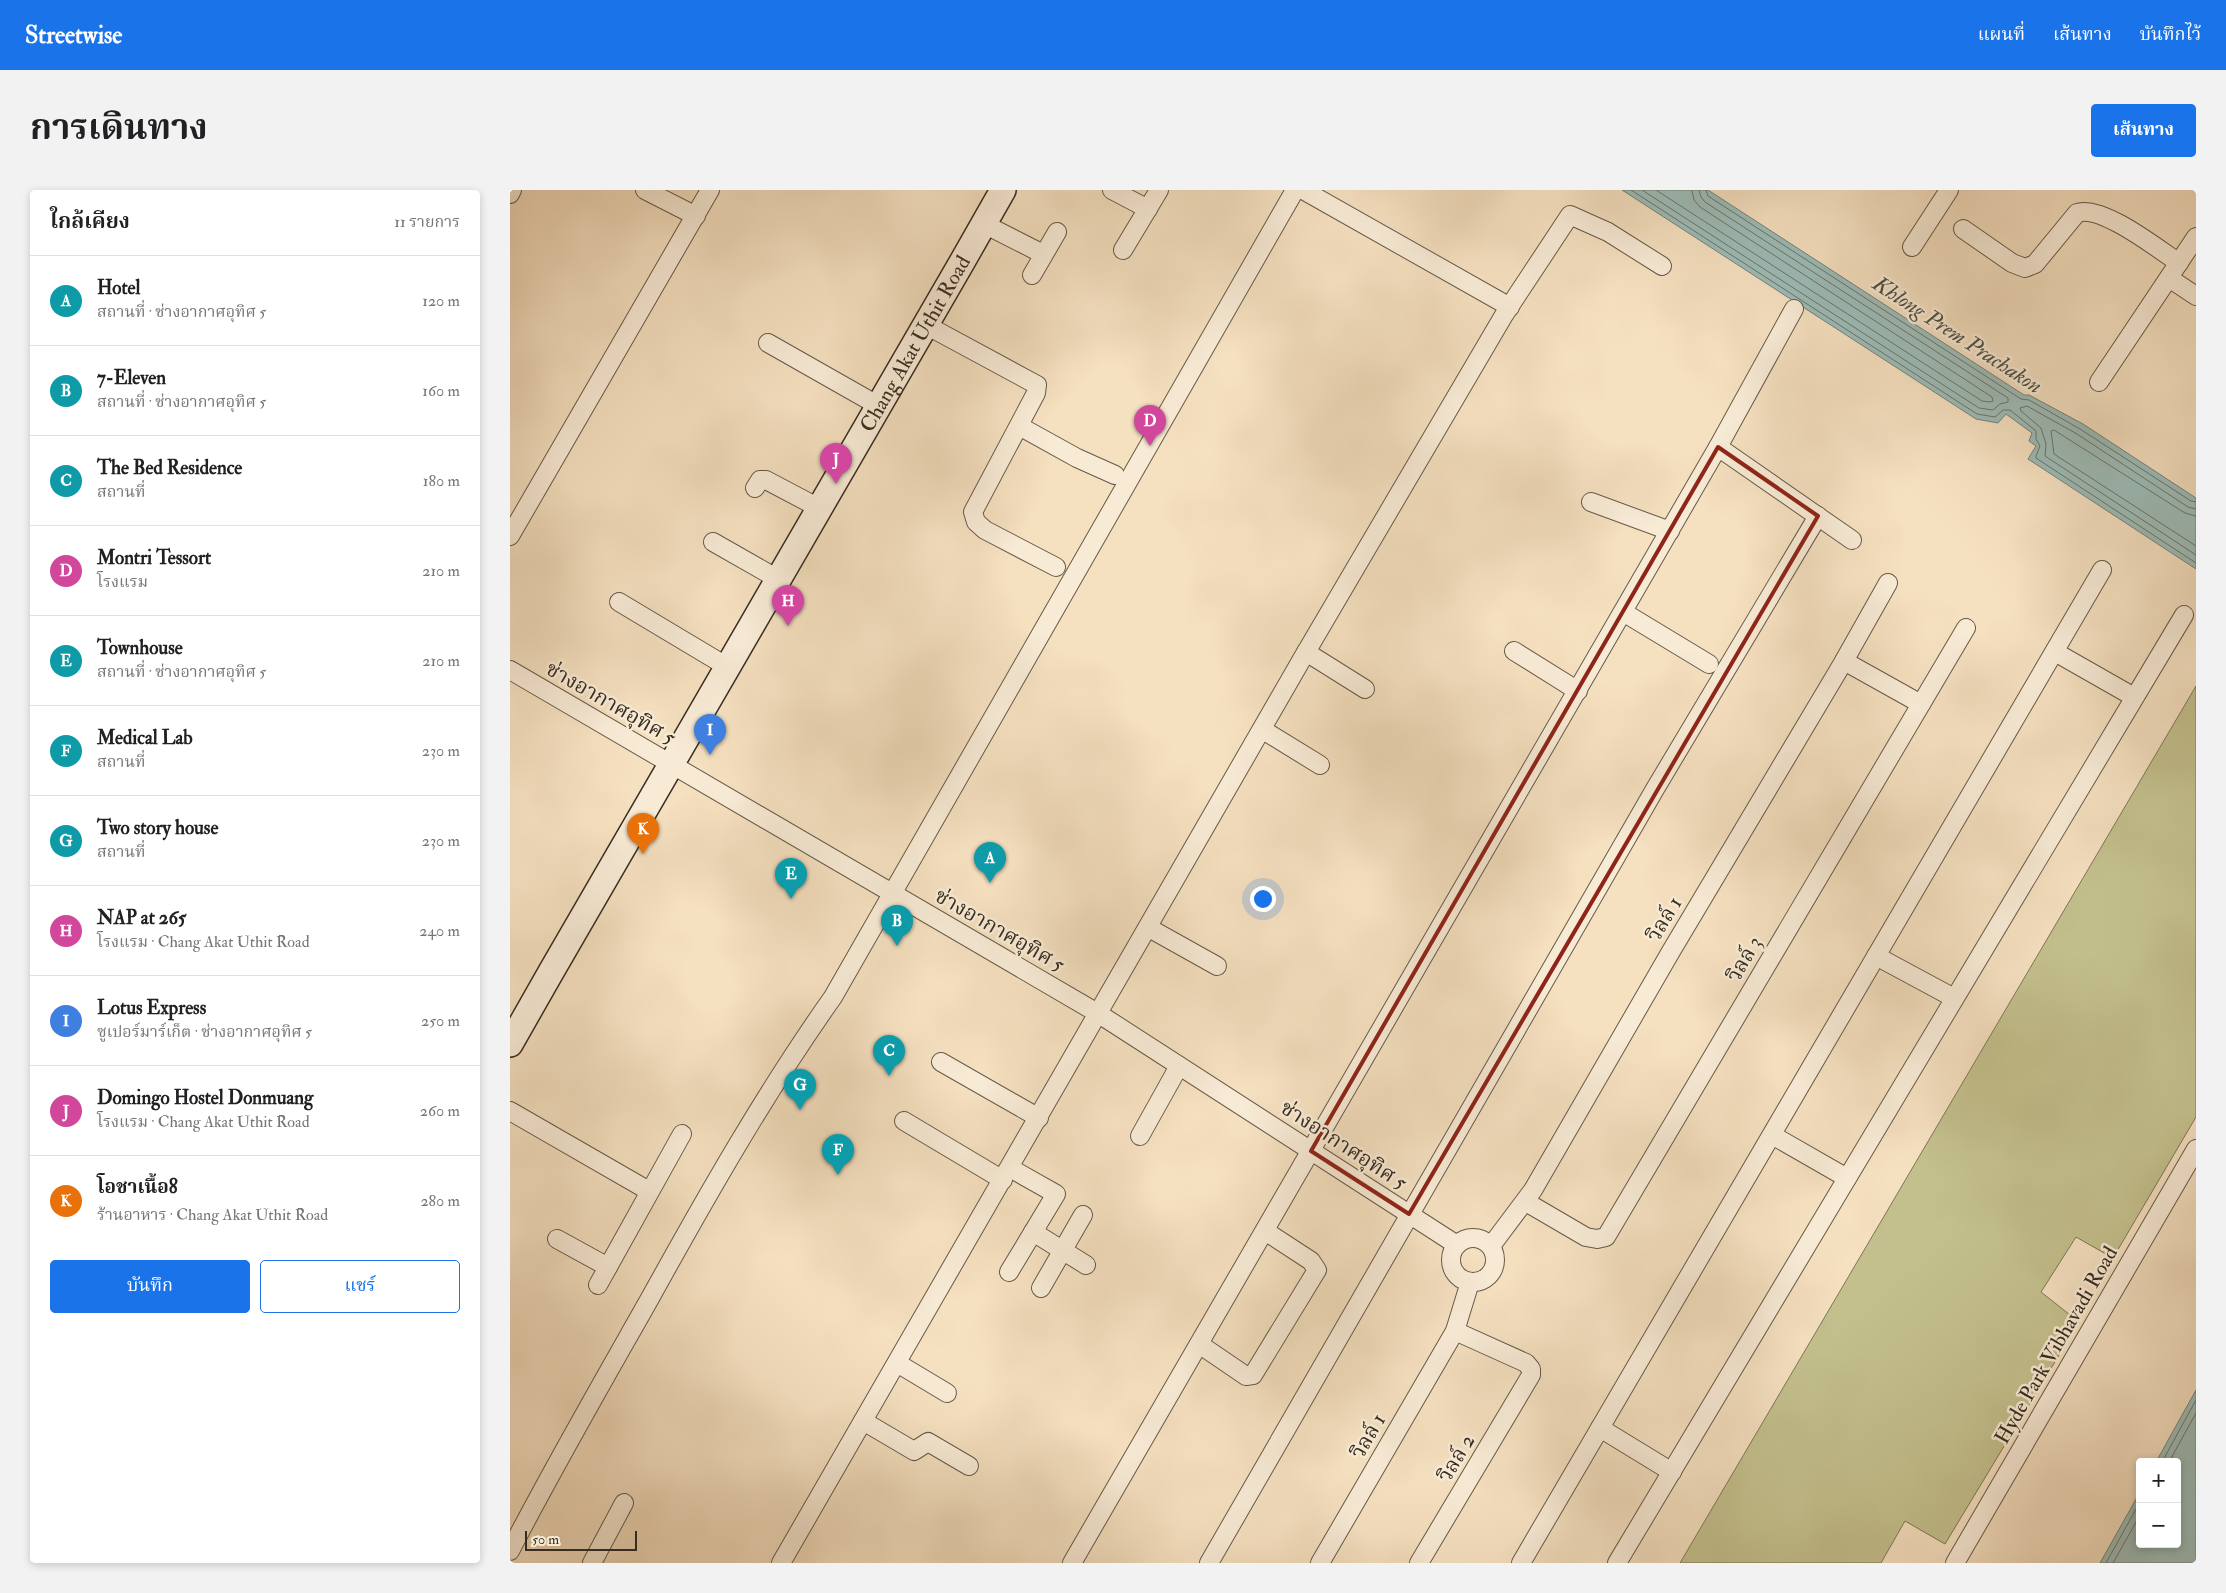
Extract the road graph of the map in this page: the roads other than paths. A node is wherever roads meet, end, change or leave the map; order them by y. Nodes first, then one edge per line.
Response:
1 (512, 190) edge
2 (645, 190) edge
3 (710, 190) edge
4 (1003, 190) edge
5 (1112, 190) edge
6 (1159, 190) edge
7 (1295, 190) edge
8 (1303, 190) edge
9 (1949, 190) edge
10 (510, 194) edge
11 (1148, 209) junction
12 (696, 216) junction
13 (984, 224) junction
14 (1963, 230) dead end
15 (1056, 232) dead end
16 (2196, 237) edge
17 (1912, 248) dead end
18 (1123, 250) dead end
19 (1043, 254) junction
20 (2179, 263) junction
21 (1662, 266) dead end
22 (1032, 275) dead end
23 (2169, 278) junction
24 (2196, 296) edge
25 (1510, 307) junction
26 (1794, 310) dead end
27 (926, 325) junction
28 (768, 343) dead end
29 (2099, 382) dead end
30 (879, 406) junction
31 (1019, 426) junction
32 (1718, 447) junction
33 (1115, 475) dead end
34 (755, 488) dead end
35 (1591, 502) dead end
36 (820, 508) junction
37 (1818, 516) junction
38 (1670, 532) junction
39 (510, 536) edge
40 (1852, 540) dead end
41 (713, 542) dead end
42 (1056, 567) dead end
43 (2102, 570) dead end
44 (778, 579) junction
45 (1888, 583) dead end
46 (619, 602) dead end
47 (1623, 612) junction
48 (2184, 616) dead end
49 (1966, 628) dead end
50 (1514, 651) dead end
51 (1306, 652) junction
52 (2054, 652) junction
53 (1844, 661) junction
54 (1708, 664) dead end
55 (726, 666) junction
56 (510, 670) edge
57 (1365, 689) dead end
58 (1578, 691) junction
59 (2134, 697) junction
60 (1920, 704) junction
61 (1263, 730) junction
62 (669, 764) junction
63 (1320, 765) dead end
64 (893, 893) junction
65 (1148, 928) junction
66 (1876, 956) junction
67 (1217, 966) dead end
68 (1954, 998) junction
69 (1099, 1014) junction
70 (510, 1044) edge
71 (941, 1062) dead end
72 (1179, 1066) junction
73 (510, 1111) edge
74 (1039, 1118) junction
75 (904, 1122) dead end
76 (682, 1134) dead end
77 (1772, 1135) junction
78 (1140, 1136) dead end
79 (2196, 1149) edge
80 (1311, 1151) junction
81 (1006, 1174) junction
82 (1847, 1178) junction
83 (650, 1191) junction
84 (1526, 1202) junction
85 (1409, 1214) junction
86 (1082, 1215) dead end
87 (1265, 1231) junction
88 (1033, 1232) junction
89 (557, 1238) dead end
90 (1457, 1245) junction
91 (1491, 1246) junction
92 (1062, 1250) junction
93 (1086, 1265) dead end
94 (608, 1267) junction
95 (1009, 1272) dead end
96 (1470, 1282) junction
97 (598, 1285) dead end
98 (1041, 1288) dead end
99 (1456, 1331) junction
100 (1199, 1344) junction
101 (897, 1363) junction
102 (947, 1394) dead end
103 (864, 1421) junction
104 (1600, 1428) junction
105 (969, 1466) dead end
106 (1672, 1472) junction
107 (624, 1503) dead end
108 (510, 1551) edge
109 (592, 1563) edge
110 (781, 1563) edge
111 (1072, 1563) edge
112 (1209, 1563) edge
113 (1320, 1563) edge
114 (1419, 1563) edge
115 (1521, 1563) edge
116 (1617, 1563) edge
117 (1955, 1563) edge

1 - 10 street
2 - 12 street
3 - 12 street
4 - 13 street, Chang Akat Uthit Road
5 - 11 street
6 - 11 street
7 - 64 street
8 - 25 street
9 - 17 street
11 - 18 street
12 - 39 street
13 - 19 street
13 - 27 street, Chang Akat Uthit Road
14 - 20 street
15 - 19 street
16 - 20 street
19 - 22 street
20 - 23 street
21 - 25 street
23 - 24 street
23 - 29 street
25 - 51 street
26 - 32 street
27 - 30 street, Chang Akat Uthit Road
27 - 31 street
28 - 30 street
30 - 36 street, Chang Akat Uthit Road
31 - 33 street
31 - 42 street
32 - 37 street
32 - 38 street
34 - 36 street
35 - 38 street
36 - 44 street, Chang Akat Uthit Road
37 - 40 street
37 - 85 street
38 - 47 street
41 - 44 street
43 - 52 street
44 - 55 street, Chang Akat Uthit Road
45 - 53 street, วิลล์ 1
46 - 55 street
47 - 54 street
47 - 58 street
48 - 59 street
49 - 60 street, วิลล์ 3
50 - 58 street
51 - 57 street
51 - 61 street
52 - 59 street
52 - 66 street
53 - 60 street
53 - 84 street, วิลล์ 1
55 - 62 street, Chang Akat Uthit Road
56 - 62 street, ช่างอากาศอุทิศ 5
58 - 80 street
59 - 68 street
60 - 84 street, วิลล์ 3
61 - 63 street
61 - 65 street
62 - 64 street, ช่างอากาศอุทิศ 5
62 - 70 street, Chang Akat Uthit Road
64 - 69 street, ช่างอากาศอุทิศ 5
64 - 108 street
65 - 67 street
65 - 69 street
66 - 68 street
66 - 77 street
68 - 82 street
69 - 72 street, ช่างอากาศอุทิศ 5
69 - 74 street
71 - 74 street
72 - 78 street
72 - 80 street, ช่างอากาศอุทิศ 5
73 - 83 street
74 - 81 street
75 - 81 street
76 - 83 street
77 - 82 street
77 - 104 street
79 - 117 street, Hyde Park Vibhavadi Road
80 - 85 street, ช่างอากาศอุทิศ 5
80 - 87 street
81 - 88 street
81 - 101 street
82 - 106 street
83 - 94 street
84 - 91 street, วิลล์ 1
85 - 90 street, ช่างอากาศอุทิศ 5
85 - 112 street
86 - 92 street
87 - 100 street
87 - 100 street
88 - 92 street
88 - 95 street
89 - 94 street
90 - 91 street
90 - 96 street
91 - 96 street
92 - 93 street
92 - 98 street
94 - 97 street
96 - 99 street, วิลล์ 1
99 - 113 street, วิลล์ 1
99 - 114 street, วิลล์ 2
100 - 111 street
101 - 102 street
101 - 103 street
103 - 105 street
103 - 110 street
104 - 106 street
104 - 115 street
106 - 116 street
107 - 109 street

